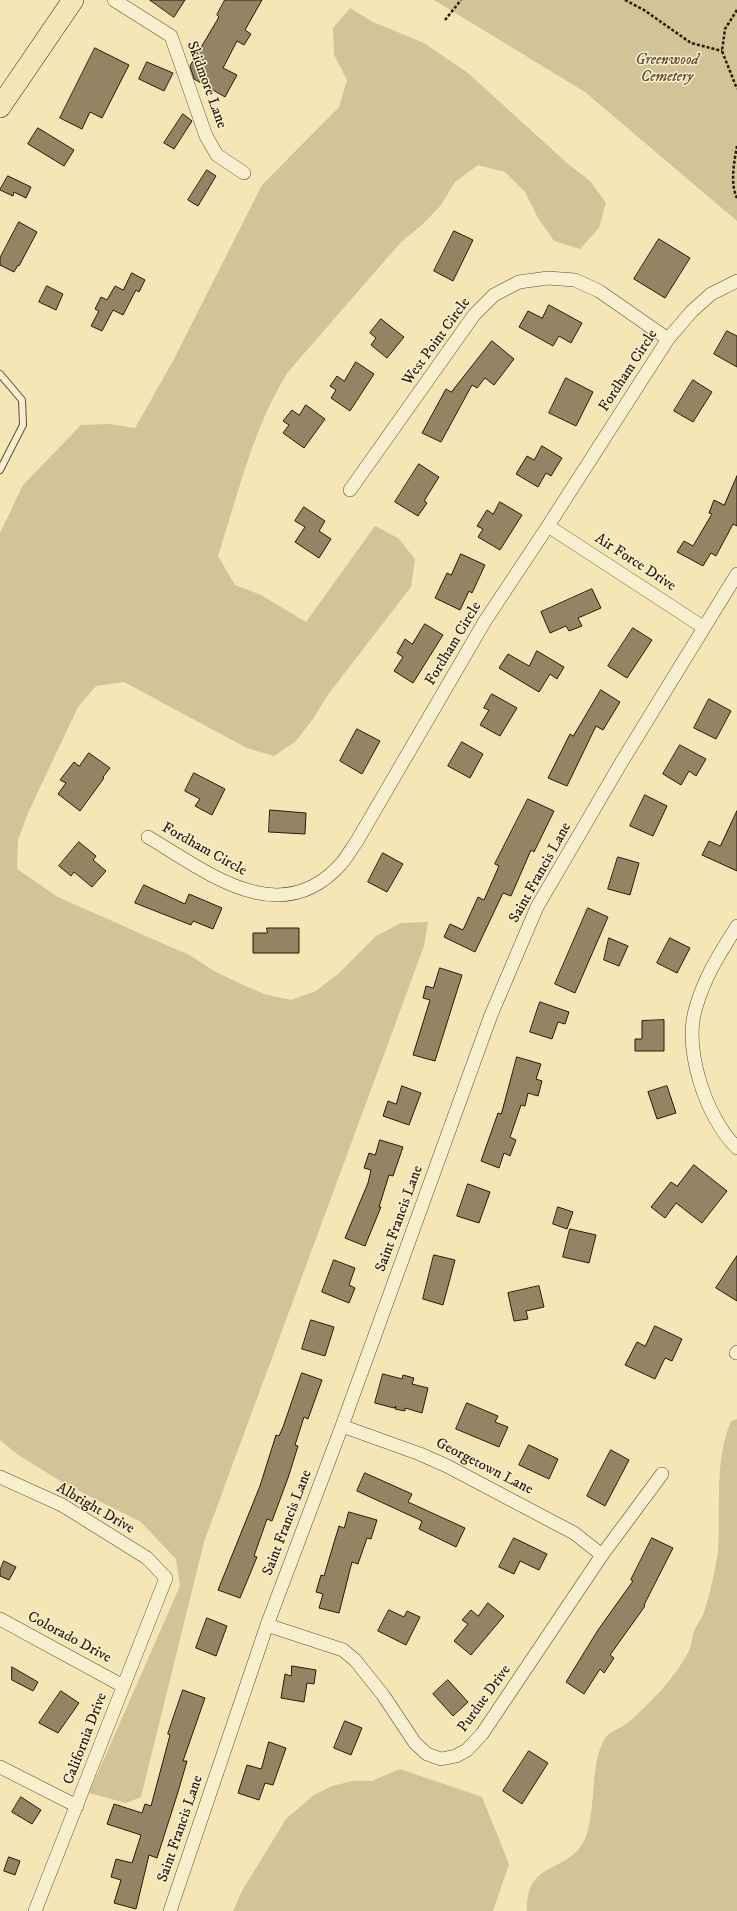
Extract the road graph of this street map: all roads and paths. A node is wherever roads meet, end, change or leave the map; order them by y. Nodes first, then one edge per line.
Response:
1 (73, 0) edge
2 (114, 0) edge
3 (461, 0) edge
4 (625, 0) edge
5 (737, 10) edge
6 (445, 20) dead end
7 (722, 51) junction
8 (737, 89) edge
9 (0, 107) edge
10 (737, 146) edge
11 (244, 173) dead end
12 (737, 198) edge
13 (737, 281) edge
14 (668, 339) junction
15 (0, 374) edge
16 (0, 470) edge
17 (350, 490) dead end
18 (548, 526) junction
19 (737, 574) edge
20 (703, 627) junction
21 (148, 836) dead end
22 (737, 926) edge
23 (737, 1148) edge
24 (342, 1426) junction
25 (662, 1474) dead end
26 (0, 1477) edge
27 (602, 1555) junction
28 (166, 1578) joint
29 (0, 1619) edge
30 (267, 1624) junction
31 (123, 1686) junction
32 (0, 1767) edge
33 (76, 1806) junction
34 (35, 1911) edge
35 (170, 1911) edge

1 - 9 main road
2 - 11 street, Skidmore Lane
3 - 6 path
4 - 7 path
5 - 7 path
7 - 8 path
10 - 12 path
13 - 14 street, Fordham Circle
14 - 17 street, West Point Circle
14 - 18 street, Fordham Circle
15 - 16 lane
18 - 20 street, Air Force Drive
18 - 21 street, Fordham Circle
19 - 20 street, Saint Francis Lane
20 - 24 street, Saint Francis Lane
22 - 23 street
24 - 27 street, Georgetown Lane
24 - 30 street, Saint Francis Lane
25 - 27 street, Purdue Drive
26 - 28 street, Albright Drive
27 - 30 street, Purdue Drive
28 - 31 street, California Drive
29 - 31 street, Colorado Drive
30 - 35 street, Saint Francis Lane
31 - 33 street, California Drive
32 - 33 street
33 - 34 street, California Drive

